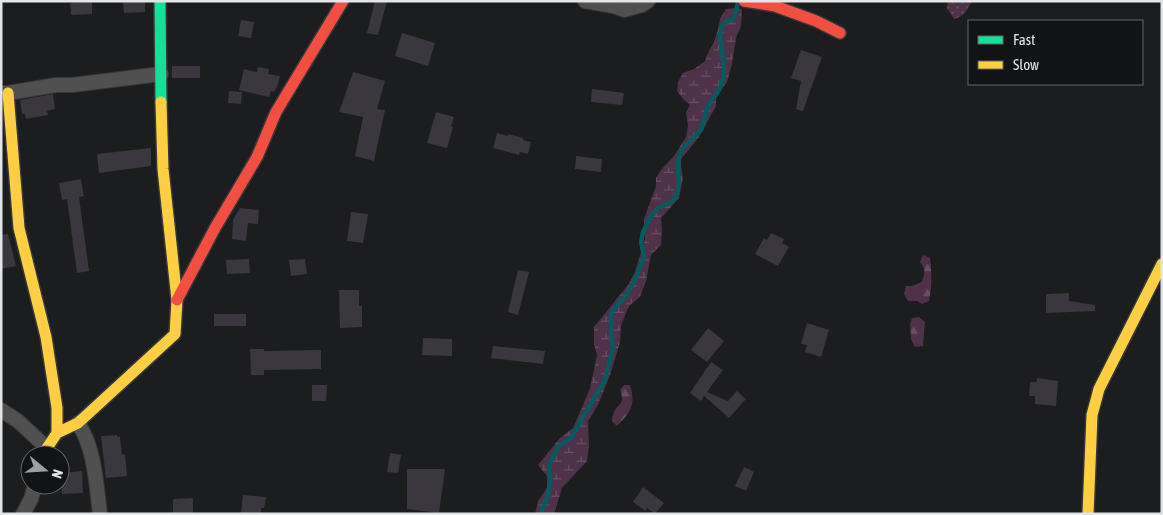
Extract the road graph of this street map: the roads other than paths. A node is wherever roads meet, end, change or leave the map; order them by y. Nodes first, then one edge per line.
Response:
1 (160, 1) edge
2 (343, 1) edge
3 (585, 1) edge
4 (648, 1) edge
5 (744, 1) edge
6 (840, 33) dead end
7 (161, 74) junction
8 (5, 93) edge
9 (1162, 264) edge
10 (177, 300) junction
11 (1, 410) edge
12 (78, 423) junction
13 (57, 433) junction
14 (40, 445) edge
15 (50, 445) edge
16 (32, 495) edge
17 (23, 514) edge
18 (100, 514) edge
19 (1088, 514) edge

1 - 7 street
2 - 10 street
3 - 4 street
5 - 6 street
7 - 8 street
7 - 10 street
8 - 13 street
9 - 19 street
10 - 12 street
11 - 14 street
12 - 13 street
12 - 18 street
13 - 15 street
16 - 17 street

